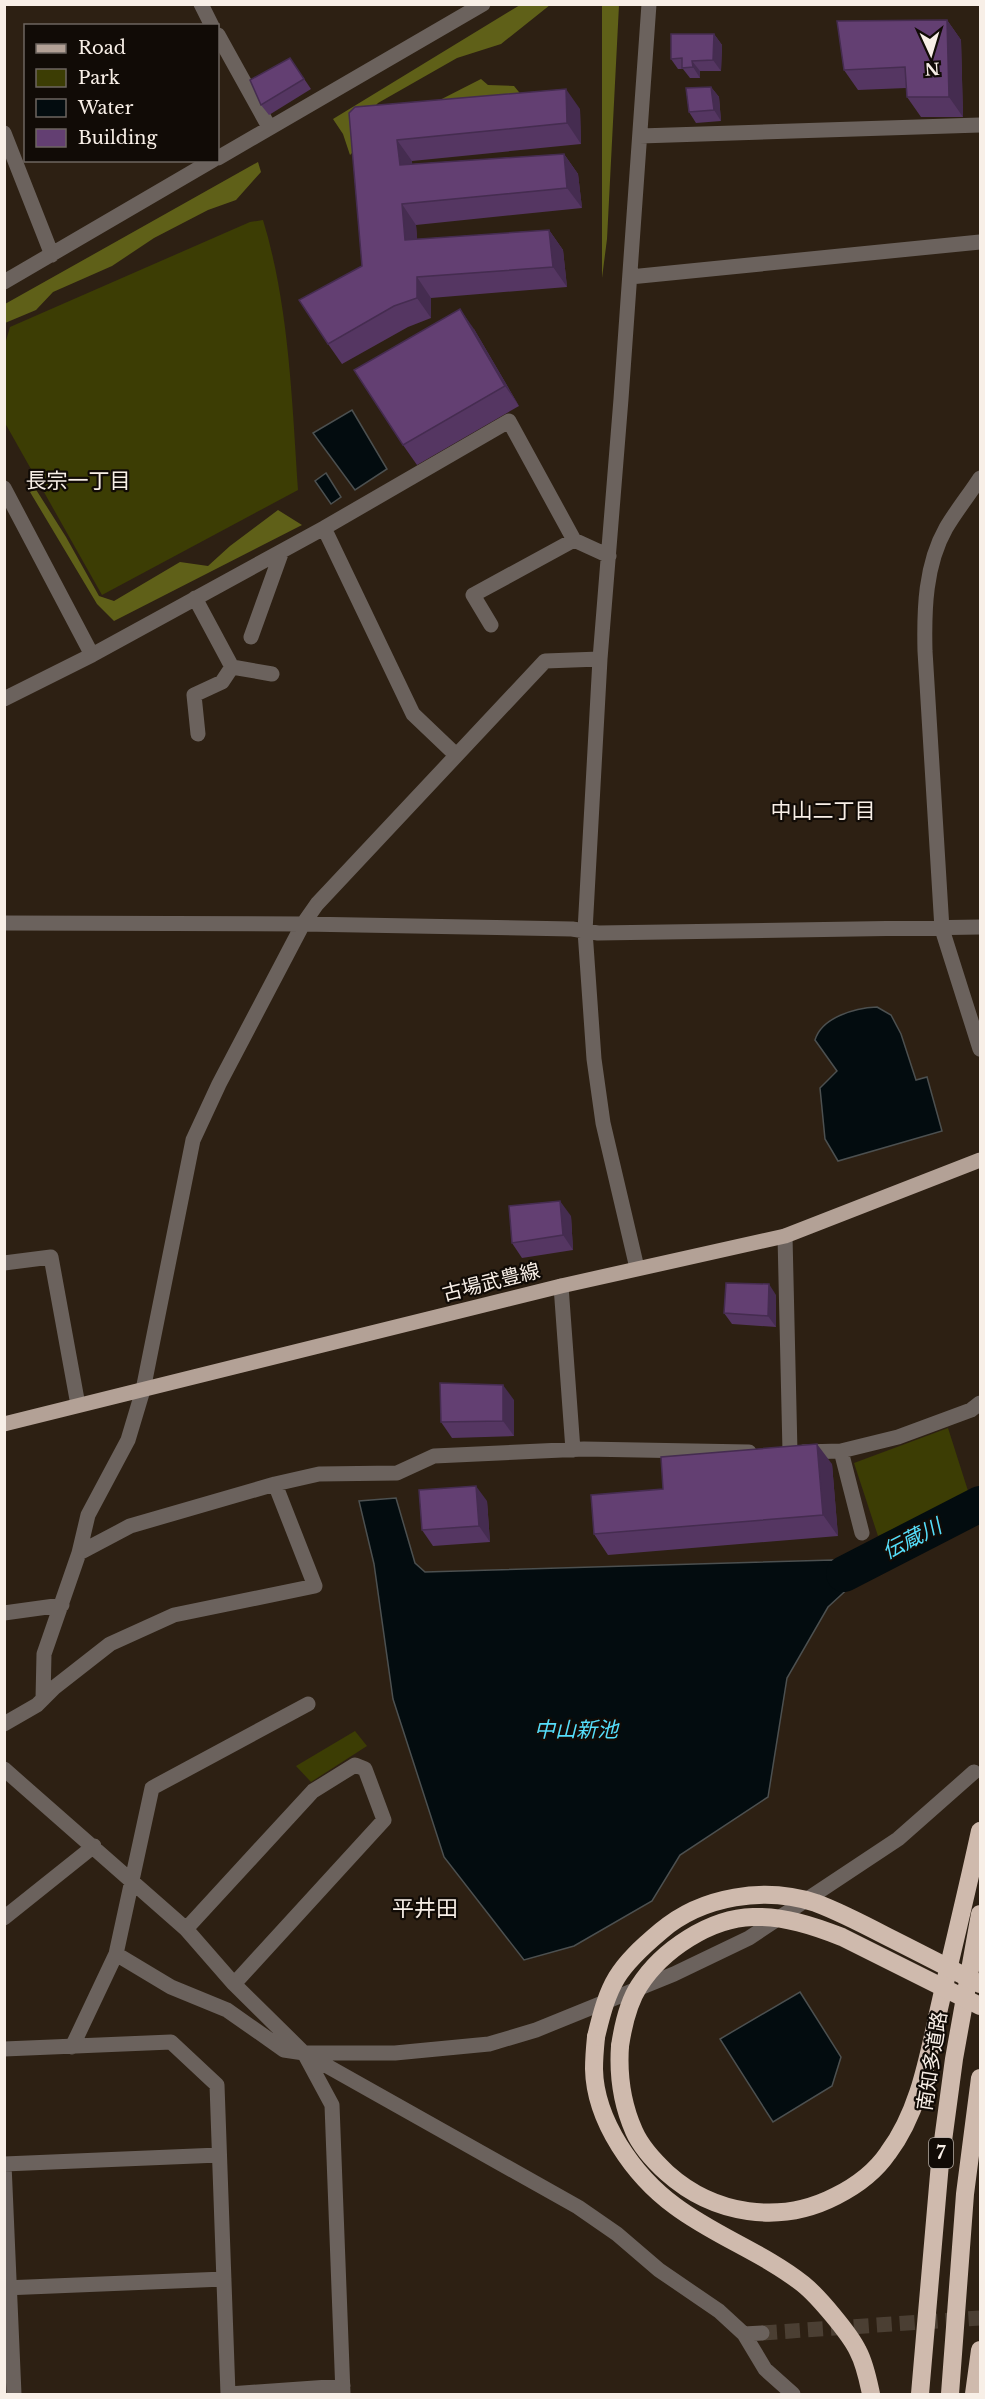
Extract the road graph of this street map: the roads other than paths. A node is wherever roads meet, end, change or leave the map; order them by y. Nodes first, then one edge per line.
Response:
1 (201, 4) edge
2 (649, 4) edge
3 (473, 7) edge
4 (211, 24) edge
5 (219, 36) edge
6 (981, 124) edge
7 (269, 127) junction
8 (4, 133) edge
9 (640, 136) junction
10 (219, 157) edge
11 (210, 162) edge
12 (981, 242) edge
13 (52, 255) junction
14 (630, 277) junction
15 (4, 282) edge
16 (981, 478) edge
17 (4, 488) edge
18 (324, 528) junction
19 (574, 540) junction
20 (282, 551) junction
21 (609, 556) junction
22 (195, 598) junction
23 (490, 625) dead end
24 (251, 637) dead end
25 (92, 654) junction
26 (600, 659) junction
27 (232, 667) junction
28 (272, 674) dead end
29 (4, 699) edge
30 (198, 734) dead end
31 (456, 754) junction
32 (4, 923) edge
33 (303, 924) junction
34 (981, 927) edge
35 (942, 929) junction
36 (585, 931) junction
37 (981, 1049) edge
38 (981, 1160) edge
39 (785, 1236) junction
40 (4, 1263) edge
41 (637, 1269) junction
42 (561, 1286) junction
43 (144, 1390) junction
44 (981, 1403) edge
45 (78, 1405) junction
46 (4, 1424) edge
47 (573, 1450) junction
48 (841, 1451) junction
49 (778, 1452) junction
50 (275, 1484) junction
51 (862, 1533) dead end
52 (79, 1553) junction
53 (62, 1605) junction
54 (4, 1613) edge
55 (43, 1699) junction
56 (308, 1704) dead end
57 (4, 1724) edge
58 (4, 1769) edge
59 (974, 1772) dead end
60 (981, 1831) edge
61 (94, 1846) junction
62 (134, 1882) junction
63 (981, 1914) edge
64 (4, 1918) edge
65 (186, 1929) junction
66 (117, 1954) junction
67 (234, 1983) junction
68 (981, 1984) edge
69 (981, 2006) edge
70 (72, 2047) junction
71 (4, 2049) edge
72 (304, 2053) junction
73 (981, 2078) edge
74 (219, 2155) junction
75 (4, 2164) edge
76 (224, 2278) junction
77 (7, 2288) edge
78 (762, 2333) tunnel mouth
79 (744, 2334) junction
80 (981, 2350) edge
81 (341, 2392) edge
82 (14, 2394) edge
83 (228, 2394) edge
84 (793, 2394) edge
85 (871, 2394) edge
86 (920, 2394) edge
87 (950, 2394) edge
88 (975, 2394) edge

1 - 4 street
2 - 9 street
3 - 7 street
5 - 7 street
6 - 9 street
7 - 10 street
8 - 13 street
9 - 14 street
11 - 13 street
12 - 14 street
13 - 15 street
14 - 21 street
16 - 35 street
17 - 25 street
18 - 19 street
18 - 20 street
18 - 31 street
19 - 21 street
19 - 23 street
20 - 22 street
20 - 24 street
21 - 26 street
22 - 25 street
22 - 27 street
25 - 29 street
26 - 31 street
26 - 36 street
27 - 28 street
27 - 30 street
31 - 33 street
32 - 33 street
33 - 36 street
33 - 43 street
34 - 35 street
35 - 36 street
35 - 37 street
36 - 41 street
38 - 39 main road, 古場武豊線
39 - 41 main road, 古場武豊線
39 - 49 street
40 - 45 street
41 - 42 main road, 古場武豊線
42 - 43 main road, 古場武豊線
42 - 47 street
43 - 45 main road, 古場武豊線
43 - 52 street
44 - 48 street
45 - 46 main road, 古場武豊線
47 - 49 street
47 - 50 street
48 - 49 street
48 - 51 street
50 - 52 street
50 - 55 street
52 - 53 street
53 - 54 street
53 - 55 street
55 - 57 street
56 - 62 street
58 - 61 street
59 - 72 street
60 - 69 highway, bridge
61 - 62 street
61 - 64 street
62 - 65 street
62 - 66 street
63 - 86 highway, 南知多道路 / 7
65 - 67 street
65 - 67 street
66 - 70 street
66 - 72 street
67 - 72 street
68 - 85 highway, bridge
70 - 71 street
70 - 74 street
72 - 79 street
72 - 81 street
73 - 87 highway, 7
74 - 75 street
74 - 76 street
75 - 77 street
76 - 77 street
76 - 83 street
77 - 82 street
78 - 79 street
79 - 84 street
80 - 88 highway
81 - 83 street

